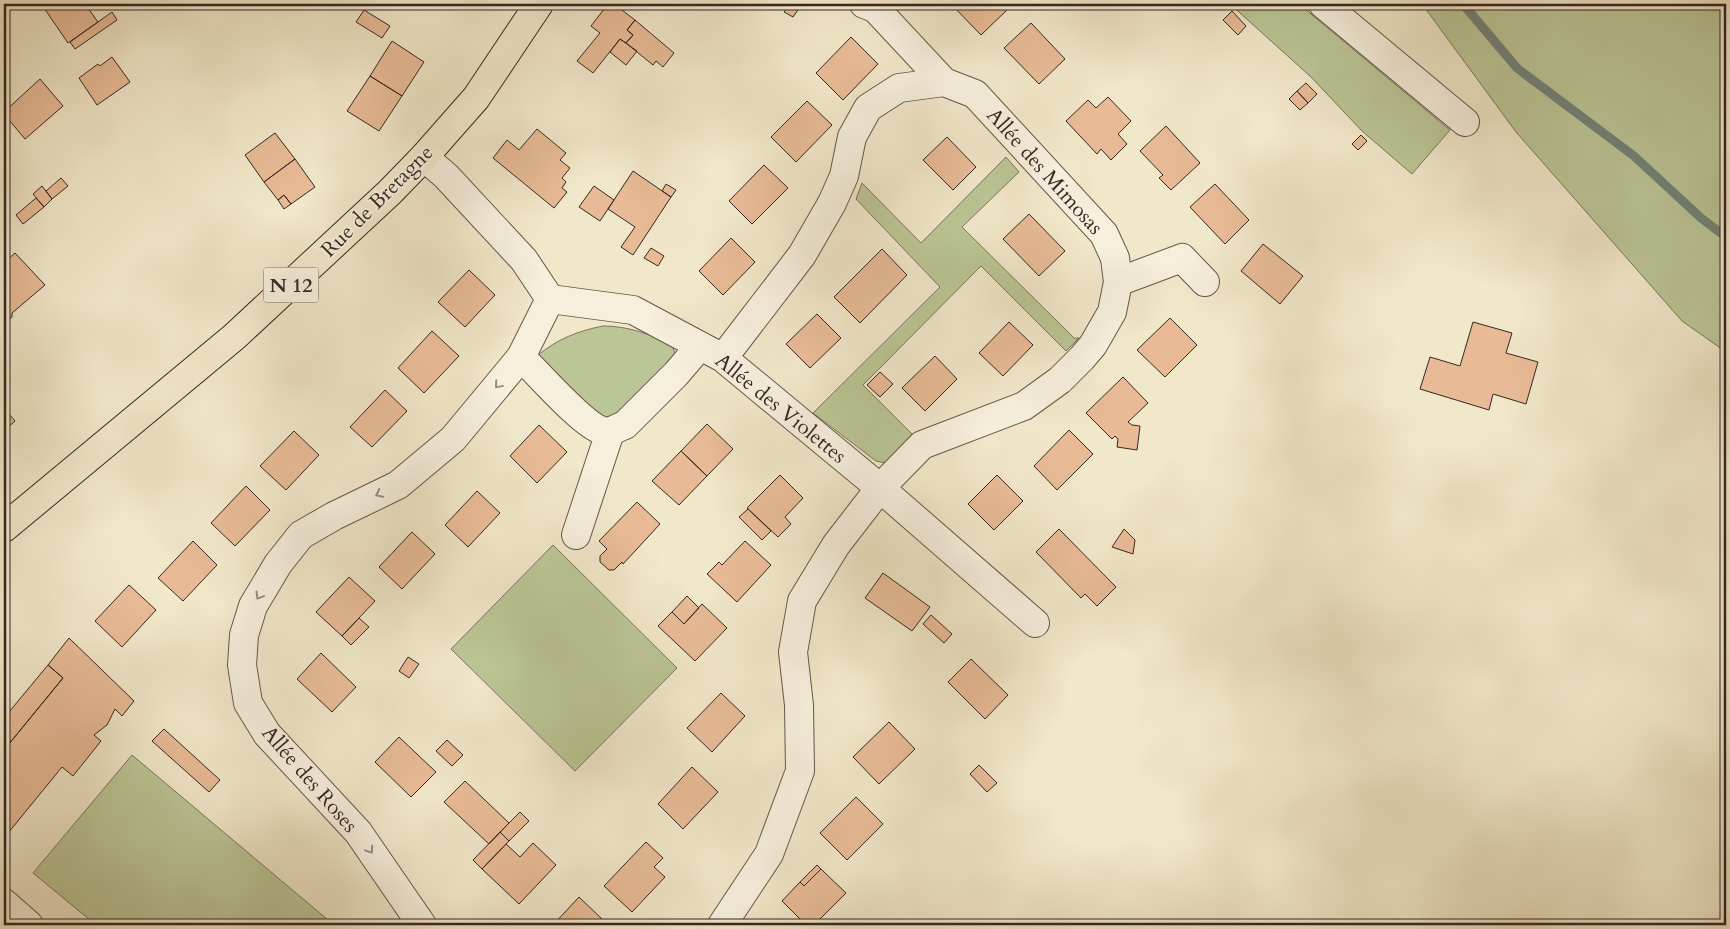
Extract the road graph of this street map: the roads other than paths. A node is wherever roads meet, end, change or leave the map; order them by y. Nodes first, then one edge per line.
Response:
1 (540, 4) edge
2 (864, 4) edge
3 (1323, 4) edge
4 (944, 82) junction
5 (1465, 122) dead end
6 (424, 157) junction
7 (1118, 282) junction
8 (1206, 282) dead end
9 (550, 299) junction
10 (712, 352) junction
11 (521, 357) junction
12 (610, 432) junction
13 (880, 488) junction
14 (4, 528) edge
15 (576, 535) dead end
16 (1035, 623) dead end
17 (422, 925) edge
18 (722, 925) edge

1 - 6 main road, Rue de Bretagne / N 12
2 - 4 street, Allée des Mimosas
3 - 5 street
4 - 7 street, Allée des Mimosas
4 - 10 street, Allée des Mimosas
6 - 9 street
6 - 14 main road, Rue de Bretagne / N 12
7 - 8 street
7 - 13 street, Allée des Mimosas
9 - 10 street, Allée des Violettes
9 - 11 street, Allée des Roses
10 - 12 street, Allée des Mimosas
10 - 13 street, Allée des Violettes
11 - 12 street
11 -> 17 street, Allée des Roses
12 - 15 street
13 - 16 street, Allée des Violettes
13 - 18 street, Allée des Mimosas

